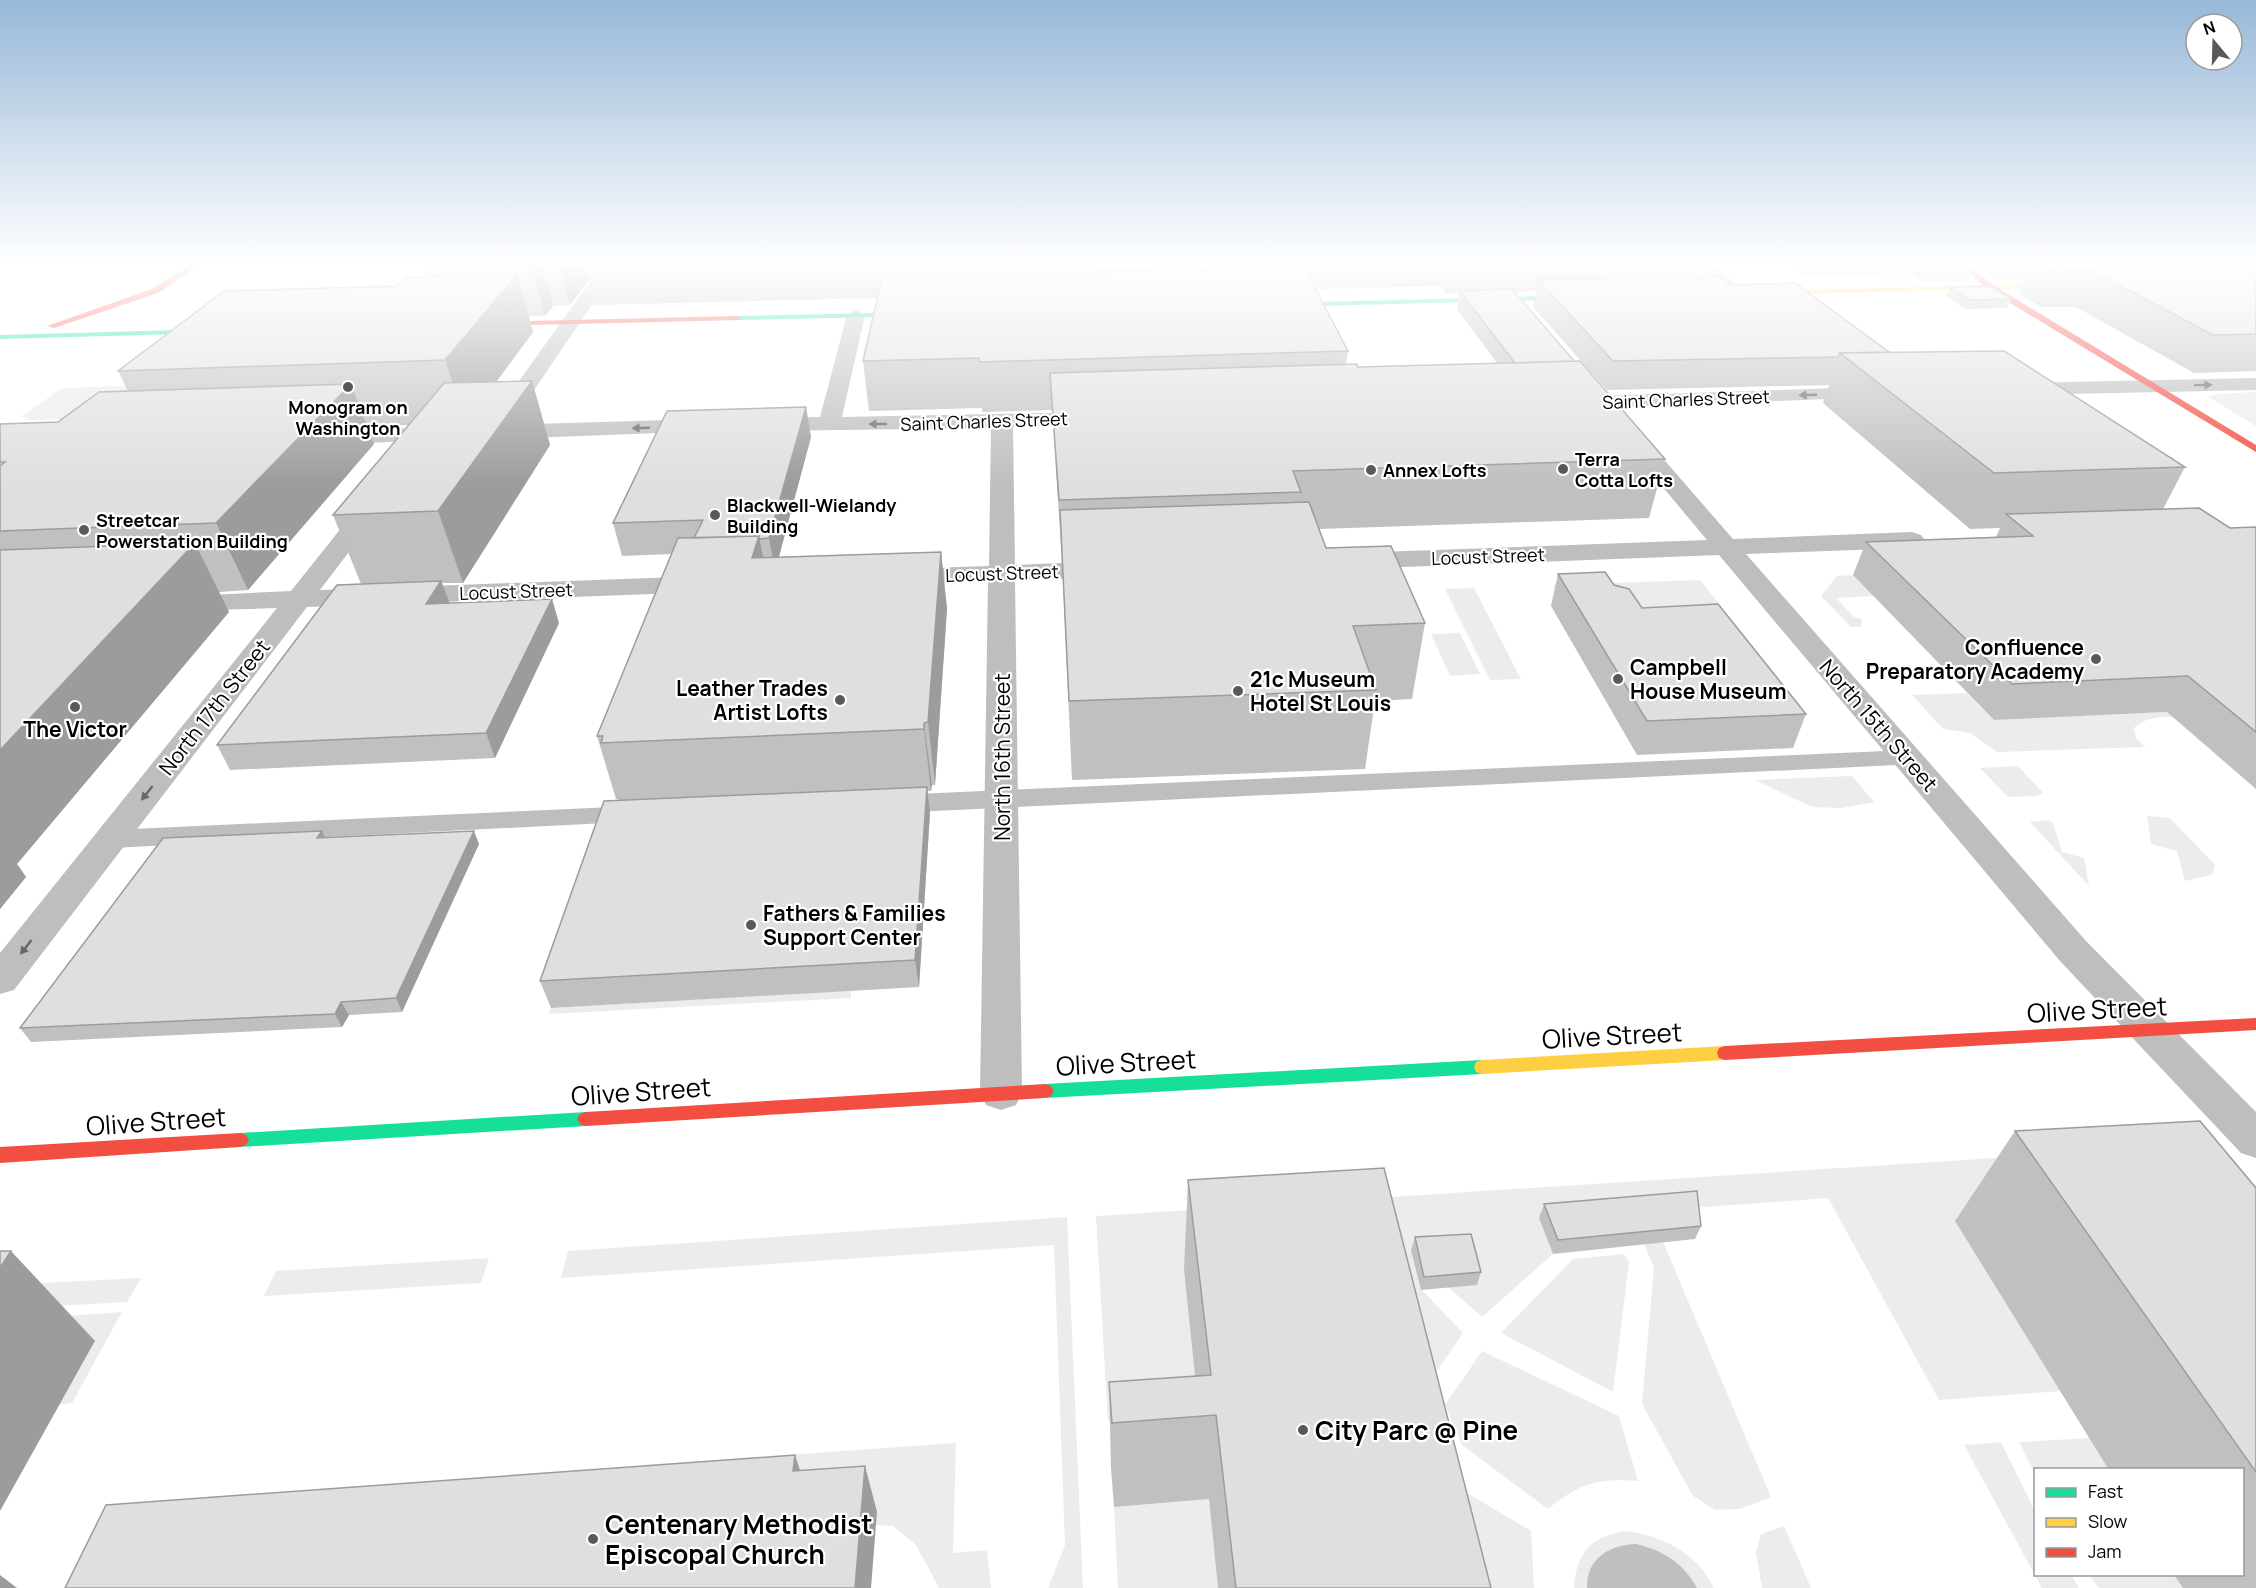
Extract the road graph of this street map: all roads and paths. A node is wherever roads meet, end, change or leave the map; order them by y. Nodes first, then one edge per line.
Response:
1 (18, 336) edge
2 (20, 336) edge
3 (560, 336) edge
4 (851, 336) edge
5 (2069, 336) edge
6 (0, 337) edge
7 (0, 344) edge
8 (1580, 377) edge
9 (2256, 384) edge
10 (2150, 386) junction
11 (2000, 389) edge
12 (1896, 392) edge
13 (1602, 402) junction
14 (1550, 403) edge
15 (1118, 417) edge
16 (1002, 421) junction
17 (830, 422) junction
18 (428, 434) junction
19 (461, 434) edge
20 (310, 438) edge
21 (2256, 449) edge
22 (408, 460) edge
23 (387, 486) edge
24 (1937, 539) edge
25 (1726, 547) junction
26 (1325, 562) edge
27 (1135, 568) edge
28 (1002, 573) junction
29 (876, 578) edge
30 (728, 583) edge
31 (299, 599) junction
32 (154, 604) edge
33 (1908, 758) junction
34 (1002, 799) junction
35 (872, 805) edge
36 (658, 814) edge
37 (111, 838) junction
38 (0, 980) edge
39 (2256, 1024) edge
40 (2151, 1030) junction
41 (1001, 1092) junction
42 (2256, 1140) edge
43 (0, 1155) edge

1 - 6 main road
2 - 7 main road
17 -> 3 street, Saint Charles Street
4 - 17 street
5 - 10 main road
8 - 13 street, North 15th Street
10 -> 9 street
10 - 11 street
10 - 21 main road
12 -> 13 street, Saint Charles Street
13 - 14 street, Saint Charles Street
13 - 25 street, North 15th Street
15 - 16 street, Saint Charles Street
16 -> 17 street, Saint Charles Street
16 - 28 street, North 16th Street
18 - 19 street
18 - 20 street
18 - 22 street
23 - 31 street, North 17th Street
24 - 25 street, Locust Street
25 - 26 street, Locust Street
25 - 33 street, North 15th Street
27 - 28 street, Locust Street
28 - 29 street, Locust Street
28 - 34 street, North 16th Street
30 - 31 street, Locust Street
31 - 32 street, Locust Street
31 -> 37 street, North 17th Street
33 - 34 lane
33 - 40 street, North 15th Street
34 - 35 lane
34 - 41 street, North 16th Street
36 - 37 lane
37 -> 38 street, North 17th Street
39 - 40 main road, Olive Street
40 - 41 main road, Olive Street
40 - 42 street, North 15th Street
41 - 43 main road, Olive Street

